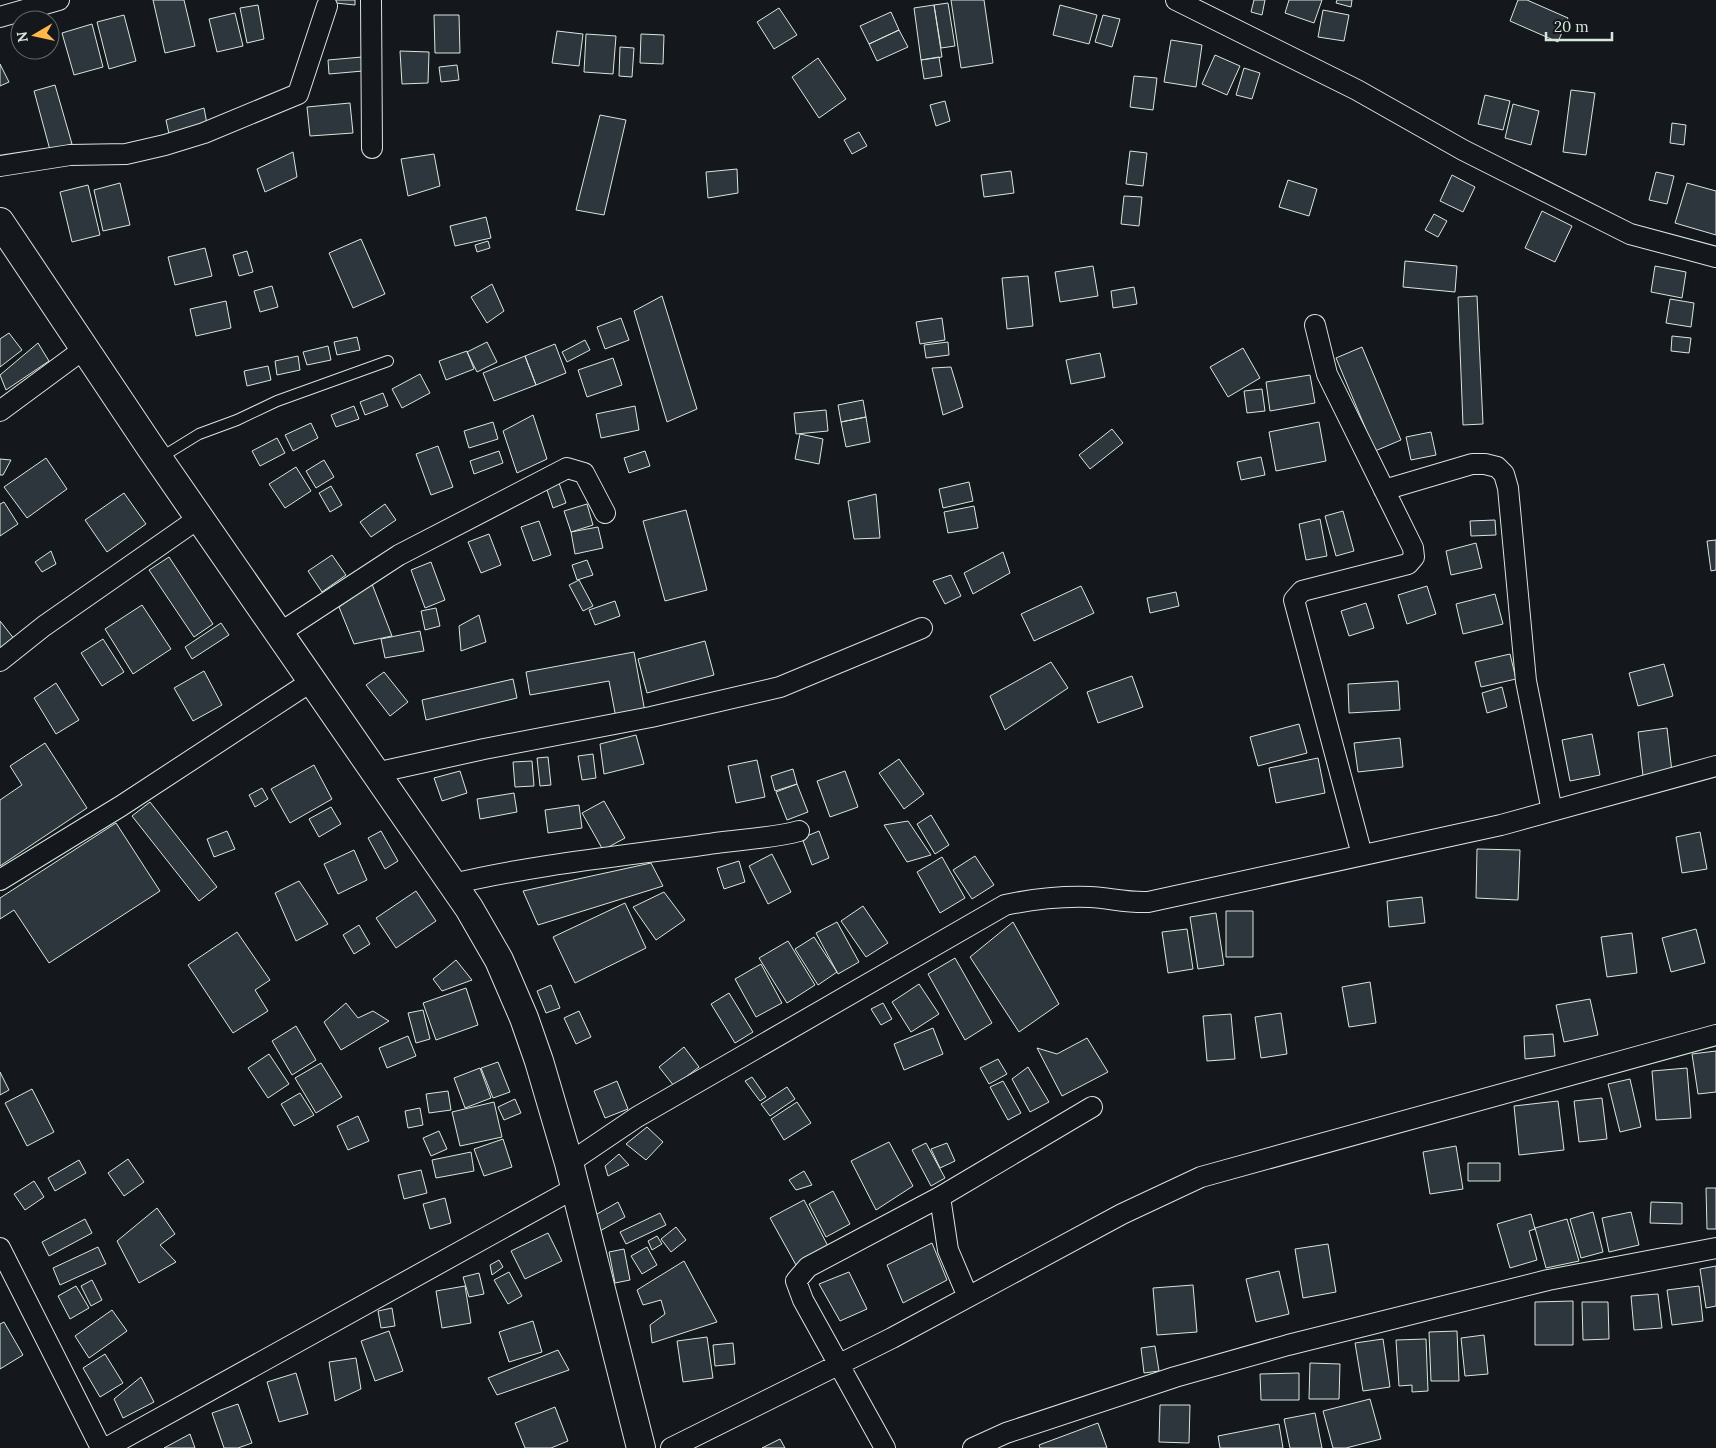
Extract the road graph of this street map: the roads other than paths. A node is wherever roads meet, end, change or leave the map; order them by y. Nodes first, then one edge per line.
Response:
1 (59, 0) edge
2 (371, 0) edge
3 (1176, 0) edge
4 (327, 6) dead end
5 (0, 17) edge
6 (372, 148) dead end
7 (0, 166) edge
8 (0, 222) edge
9 (1716, 257) edge
10 (1315, 325) dead end
11 (84, 349) junction
12 (388, 361) dead end
13 (0, 411) edge
14 (159, 459) junction
15 (1384, 490) junction
16 (605, 513) dead end
17 (199, 518) junction
18 (922, 628) dead end
19 (278, 634) junction
20 (0, 661) edge
21 (312, 681) junction
22 (1716, 766) edge
23 (375, 773) junction
24 (1552, 811) junction
25 (799, 831) dead end
26 (1362, 855) junction
27 (0, 880) edge
28 (453, 884) junction
29 (1716, 1035) edge
30 (1092, 1107) dead end
31 (572, 1176) junction
32 (940, 1197) junction
33 (0, 1248) edge
34 (1716, 1248) edge
35 (968, 1297) junction
36 (839, 1365) junction
37 (101, 1448) edge
38 (106, 1448) edge
39 (641, 1448) edge
40 (671, 1448) edge
41 (885, 1448) edge
42 (973, 1448) edge

1 - 5 street
2 - 6 street
3 - 9 street
4 - 7 street
8 - 11 main road
10 - 15 street
11 - 13 street
11 - 14 main road
12 - 14 lane
14 - 17 main road
15 - 24 street
15 - 26 street
16 - 19 street
17 - 19 main road
17 - 20 street
18 - 23 street
19 - 21 main road
21 - 23 main road
21 - 27 street
22 - 24 street
23 - 28 main road
24 - 26 street
25 - 28 street
26 - 31 street
28 - 31 main road
29 - 35 street
30 - 32 street
31 - 38 street
31 - 39 main road
32 - 35 street
32 - 36 street
33 - 37 street
34 - 42 street
35 - 36 street
36 - 40 street
36 - 41 street

